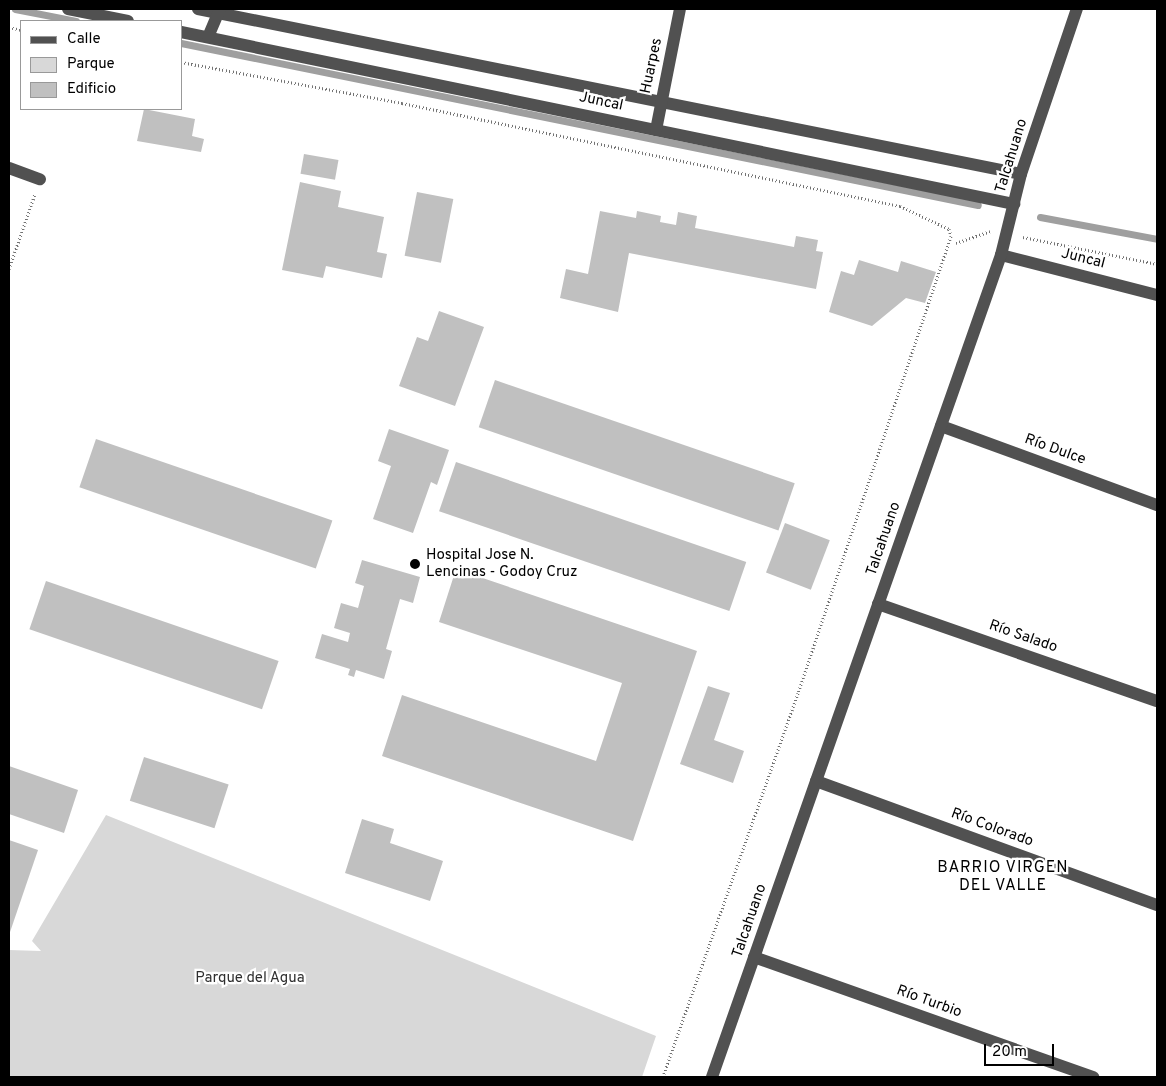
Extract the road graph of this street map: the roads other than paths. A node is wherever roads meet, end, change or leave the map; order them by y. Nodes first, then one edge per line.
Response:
1 (68, 9) edge
2 (198, 9) edge
3 (680, 9) edge
4 (1077, 9) edge
5 (219, 11) edge
6 (123, 20) edge
7 (182, 32) edge
8 (208, 37) junction
9 (661, 103) junction
10 (656, 130) junction
11 (9, 168) edge
12 (1021, 174) junction
13 (40, 179) road end
14 (1014, 204) junction
15 (1001, 255) junction
16 (1157, 295) edge
17 (941, 426) junction
18 (1157, 505) edge
19 (878, 604) junction
20 (1157, 701) edge
21 (816, 781) junction
22 (1157, 905) edge
23 (754, 957) junction
24 (712, 1077) edge
25 (1093, 1077) edge

1 - 6 street
2 - 5 street, Juncal
3 - 9 street, Huarpes
4 - 12 street, Talcahuano
5 - 8 street
5 - 9 street, Juncal
7 - 8 street, Juncal
8 - 10 street, Juncal
9 - 10 street, Huarpes
9 - 12 street, Juncal
10 - 14 street, Juncal
11 - 13 street
12 - 14 street, Talcahuano
14 - 15 street, Talcahuano
15 - 16 street, Juncal
15 - 17 street, Talcahuano
17 - 18 street, Río Dulce
17 - 19 street, Talcahuano
19 - 20 street, Río Salado
19 - 21 street, Talcahuano
21 - 22 street, Río Colorado
21 - 23 street, Talcahuano
23 - 24 street, Talcahuano
23 - 25 street, Río Turbio

